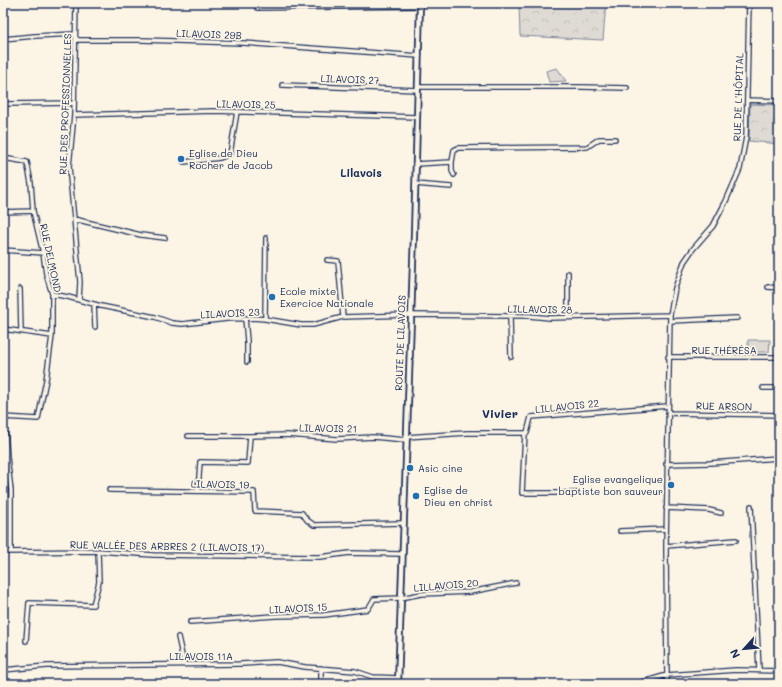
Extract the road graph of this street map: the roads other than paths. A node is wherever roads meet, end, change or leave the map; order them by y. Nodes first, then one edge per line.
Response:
1 (76, 3) edge
2 (749, 3) edge
3 (420, 4) edge
4 (258, 8) dead end
5 (75, 34) junction
6 (3, 39) edge
7 (419, 56) junction
8 (282, 84) dead end
9 (418, 88) junction
10 (627, 88) dead end
11 (747, 100) junction
12 (779, 100) edge
13 (74, 103) junction
14 (7, 104) dead end
15 (237, 112) junction
16 (74, 115) junction
17 (417, 117) junction
18 (615, 139) dead end
19 (3, 158) edge
20 (184, 162) dead end
21 (452, 162) junction
22 (415, 164) junction
23 (454, 175) dead end
24 (414, 184) junction
25 (451, 187) dead end
26 (33, 211) junction
27 (3, 212) edge
28 (74, 219) junction
29 (165, 238) dead end
30 (266, 238) dead end
31 (3, 250) edge
32 (43, 252) junction
33 (327, 260) dead end
34 (568, 273) dead end
35 (768, 287) dead end
36 (779, 288) edge
37 (20, 289) dead end
38 (52, 294) junction
39 (79, 300) junction
40 (94, 304) junction
41 (410, 315) junction
42 (670, 315) junction
43 (510, 316) junction
44 (343, 317) junction
45 (568, 317) junction
46 (245, 318) junction
47 (737, 318) dead end
48 (265, 319) junction
49 (670, 321) junction
50 (95, 327) dead end
51 (3, 329) edge
52 (21, 331) junction
53 (52, 336) junction
54 (511, 357) dead end
55 (668, 357) junction
56 (779, 357) edge
57 (247, 362) dead end
58 (763, 388) dead end
59 (779, 388) edge
60 (668, 406) junction
61 (668, 413) junction
62 (779, 415) edge
63 (4, 417) edge
64 (525, 433) junction
65 (188, 436) dead end
66 (250, 436) junction
67 (406, 439) junction
68 (779, 458) edge
69 (666, 464) junction
70 (109, 490) dead end
71 (198, 491) junction
72 (577, 493) dead end
73 (751, 506) dead end
74 (666, 508) junction
75 (721, 513) dead end
76 (404, 523) junction
77 (666, 529) junction
78 (620, 531) dead end
79 (736, 540) dead end
80 (666, 546) junction
81 (98, 551) junction
82 (3, 552) edge
83 (11, 552) junction
84 (402, 554) junction
85 (516, 583) dead end
86 (401, 598) junction
87 (190, 622) dead end
88 (178, 637) dead end
89 (26, 641) dead end
90 (184, 664) junction
91 (321, 668) junction
92 (3, 670) edge
93 (759, 670) junction
94 (779, 671) edge
95 (667, 675) junction
96 (398, 678) junction
97 (321, 684) edge
98 (398, 684) edge
99 (636, 684) edge
100 (667, 684) edge

1 - 5 street, RUE DES PROFESSIONNELLES
2 - 11 street, RUE DE L'HÔPITAL
3 - 4 street
3 - 7 main road, ROUTE DE LILAVOIS
5 - 6 street, LILAVOIS 29B
5 - 7 street, LILAVOIS 29B
5 - 13 street, RUE DES PROFESSIONNELLES
7 - 9 main road, ROUTE DE LILAVOIS
8 - 9 street, LILAVOIS 27
9 - 10 street, LILAVOIS 27
9 - 17 main road, ROUTE DE LILAVOIS
11 - 12 street
11 - 42 street, RUE DE L'HÔPITAL
13 - 14 street
13 - 16 street, RUE DES PROFESSIONNELLES
15 - 16 street, LILAVOIS 25
15 - 17 street, LILAVOIS 25
15 - 20 street
16 - 28 street, RUE DES PROFESSIONNELLES
17 - 22 main road, ROUTE DE LILAVOIS
18 - 21 street
19 - 26 street, RUE DELMOND
21 - 22 street
21 - 23 street
22 - 24 main road, ROUTE DE LILAVOIS
24 - 25 street
24 - 41 main road, ROUTE DE LILAVOIS
26 - 27 street
26 - 32 street, RUE DELMOND
28 - 29 street
28 - 39 street, RUE DES PROFESSIONNELLES
30 - 48 street
31 - 32 street
32 - 38 street, RUE DELMOND
33 - 44 street
34 - 45 street
35 - 36 street
37 - 52 street
38 - 39 street, LILAVOIS 23
38 - 53 street, RUE DELMOND
39 - 40 street, LILAVOIS 23
40 - 46 street, LILAVOIS 23
40 - 50 street
41 - 43 street, LILLAVOIS 28
41 - 44 street, LILAVOIS 23
41 - 67 main road, ROUTE DE LILAVOIS
42 - 45 street, LILLAVOIS 28
42 - 49 street, RUE DE L'HÔPITAL
43 - 45 street, LILLAVOIS 28
43 - 54 street
44 - 48 street, LILAVOIS 23
46 - 48 street, LILAVOIS 23
46 - 57 street
47 - 49 street
49 - 55 street, RUE DE L'HÔPITAL
51 - 52 street
52 - 53 street
53 - 63 street, RUE DELMOND
55 - 56 street, RUE THÉRÉSA
55 - 60 street, RUE DE L'HÔPITAL
58 - 59 street
60 - 61 street, RUE DE L'HÔPITAL
60 - 64 street, LILLAVOIS 22
61 - 62 street, RUE ARSON
61 - 69 street, RUE DE L'HÔPITAL
63 - 83 street
64 - 67 street
64 - 72 street
65 - 66 street, LILAVOIS 21
66 - 67 street, LILAVOIS 21
66 - 71 street
67 - 76 main road, ROUTE DE LILAVOIS
68 - 69 street
69 - 74 street, RUE DE L'HÔPITAL
70 - 71 street, LILAVOIS 19
71 - 76 street, LILAVOIS 19
73 - 93 street
74 - 75 street
74 - 77 street, RUE DE L'HÔPITAL
76 - 84 main road, ROUTE DE LILAVOIS
77 - 78 street
77 - 80 street, RUE DE L'HÔPITAL
79 - 80 street
80 - 95 street, RUE DE L'HÔPITAL
81 - 83 street, RUE VALLÉE DES ARBRES 2 (LILAVOIS 17)
81 - 84 street, RUE VALLÉE DES ARBRES 2 (LILAVOIS 17)
81 - 89 street
82 - 83 street, RUE VALLÉE DES ARBRES 2 (LILAVOIS 17)
84 - 86 main road, ROUTE DE LILAVOIS
85 - 86 street, LILLAVOIS 20
86 - 87 street, LILAVOIS 15
86 - 96 main road, ROUTE DE LILAVOIS
88 - 90 street
90 - 91 street, LILAVOIS 11A
90 - 92 street, LILAVOIS 11A
91 - 96 street, LILAVOIS 11A
91 - 97 street
93 - 94 street
93 - 95 street
95 - 99 street
95 - 100 street, RUE DE L'HÔPITAL
96 - 98 main road, ROUTE DE LILAVOIS

